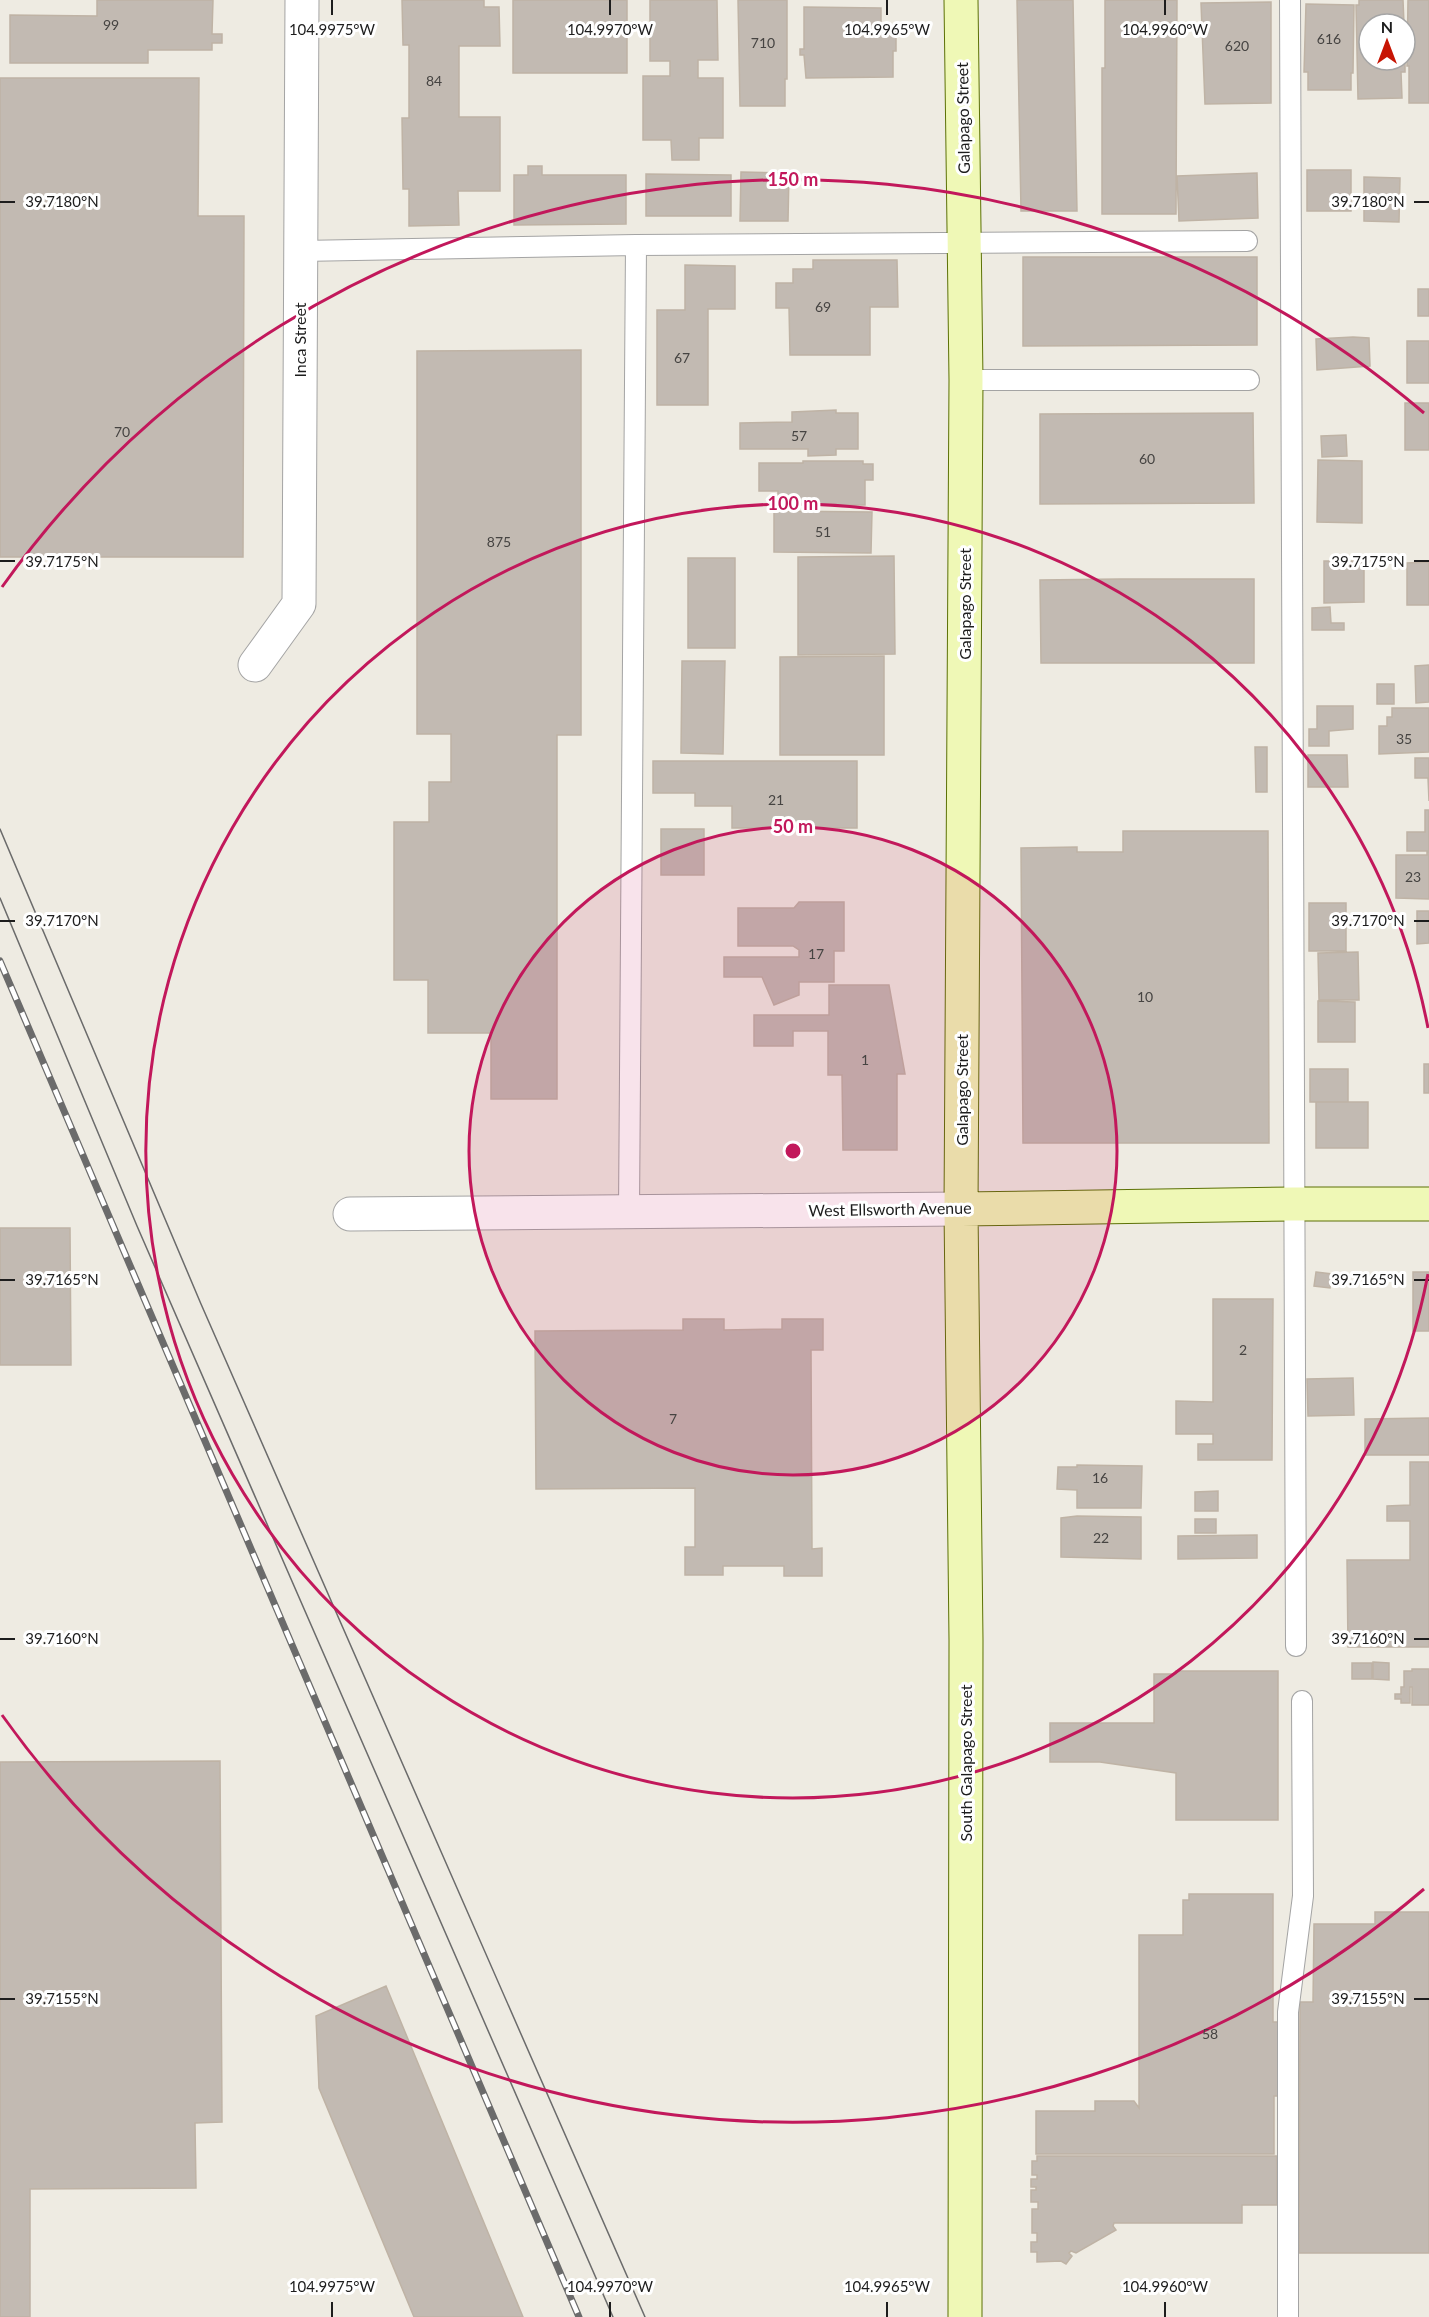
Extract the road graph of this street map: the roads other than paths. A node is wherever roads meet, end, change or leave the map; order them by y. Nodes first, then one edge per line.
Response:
1 (302, 0) edge
2 (961, 0) edge
3 (1290, 0) edge
4 (1247, 241) dead end
5 (966, 243) junction
6 (636, 245) junction
7 (300, 251) junction
8 (966, 380) junction
9 (1249, 380) dead end
10 (255, 665) dead end
11 (1293, 1204) junction
12 (1429, 1204) edge
13 (961, 1209) junction
14 (628, 1212) junction
15 (351, 1214) dead end
16 (1296, 1646) dead end
17 (1302, 1701) dead end
18 (965, 2317) edge
19 (1288, 2317) edge

1 - 7 street, Inca Street
2 - 5 street, Galapago Street
3 - 11 lane
4 - 5 lane
5 - 6 lane
5 - 8 street, Galapago Street
6 - 7 lane
6 - 14 lane
7 - 10 street, Inca Street
8 - 9 lane
8 - 13 street, Galapago Street
11 - 12 street, West Ellsworth Avenue
11 - 13 street, West Ellsworth Avenue
11 - 16 lane
13 - 14 street, West Ellsworth Avenue
13 - 18 street, South Galapago Street
14 - 15 street, West Ellsworth Avenue
17 - 19 lane

